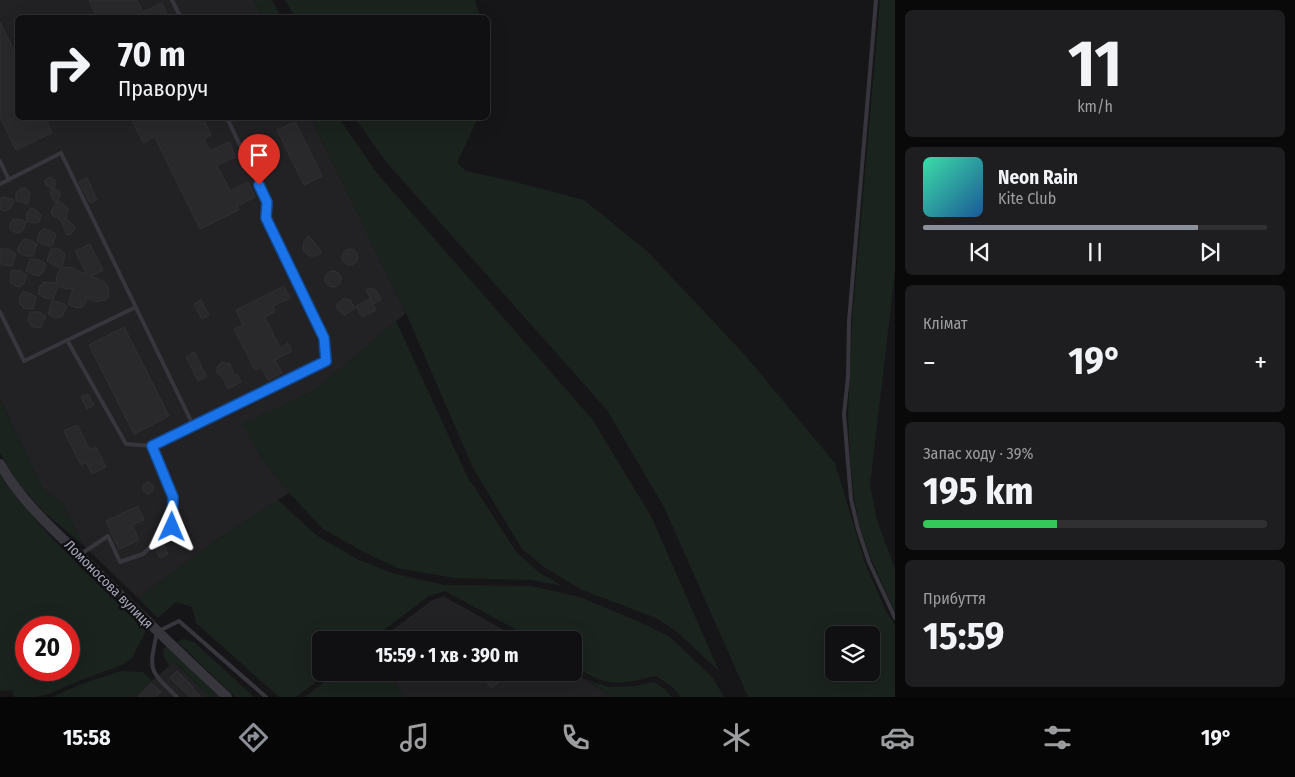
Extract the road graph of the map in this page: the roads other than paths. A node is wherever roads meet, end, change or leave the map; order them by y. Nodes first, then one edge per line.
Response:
1 (172, 0) edge
2 (876, 0) edge
3 (179, 15) edge
4 (228, 120) edge
5 (0, 160) edge
6 (9, 180) junction
7 (0, 184) edge
8 (136, 307) junction
9 (0, 312) edge
10 (67, 340) junction
11 (193, 425) junction
12 (152, 446) junction
13 (0, 464) edge
14 (79, 555) junction
15 (895, 618) edge
16 (157, 632) junction
17 (177, 697) edge
18 (227, 697) edge
19 (266, 697) edge

1 - 3 lane
2 - 15 lane
4 - 11 lane
5 - 6 lane
6 - 7 lane
6 - 8 lane
8 - 10 lane
8 - 11 lane
9 - 10 lane
10 - 12 lane
11 - 12 lane
12 - 14 lane
13 - 14 street, Ломоносова вулиця
14 - 16 street, Ломоносова вулиця
16 - 17 lane
16 - 18 street, Ломоносова вулиця
16 - 19 lane

